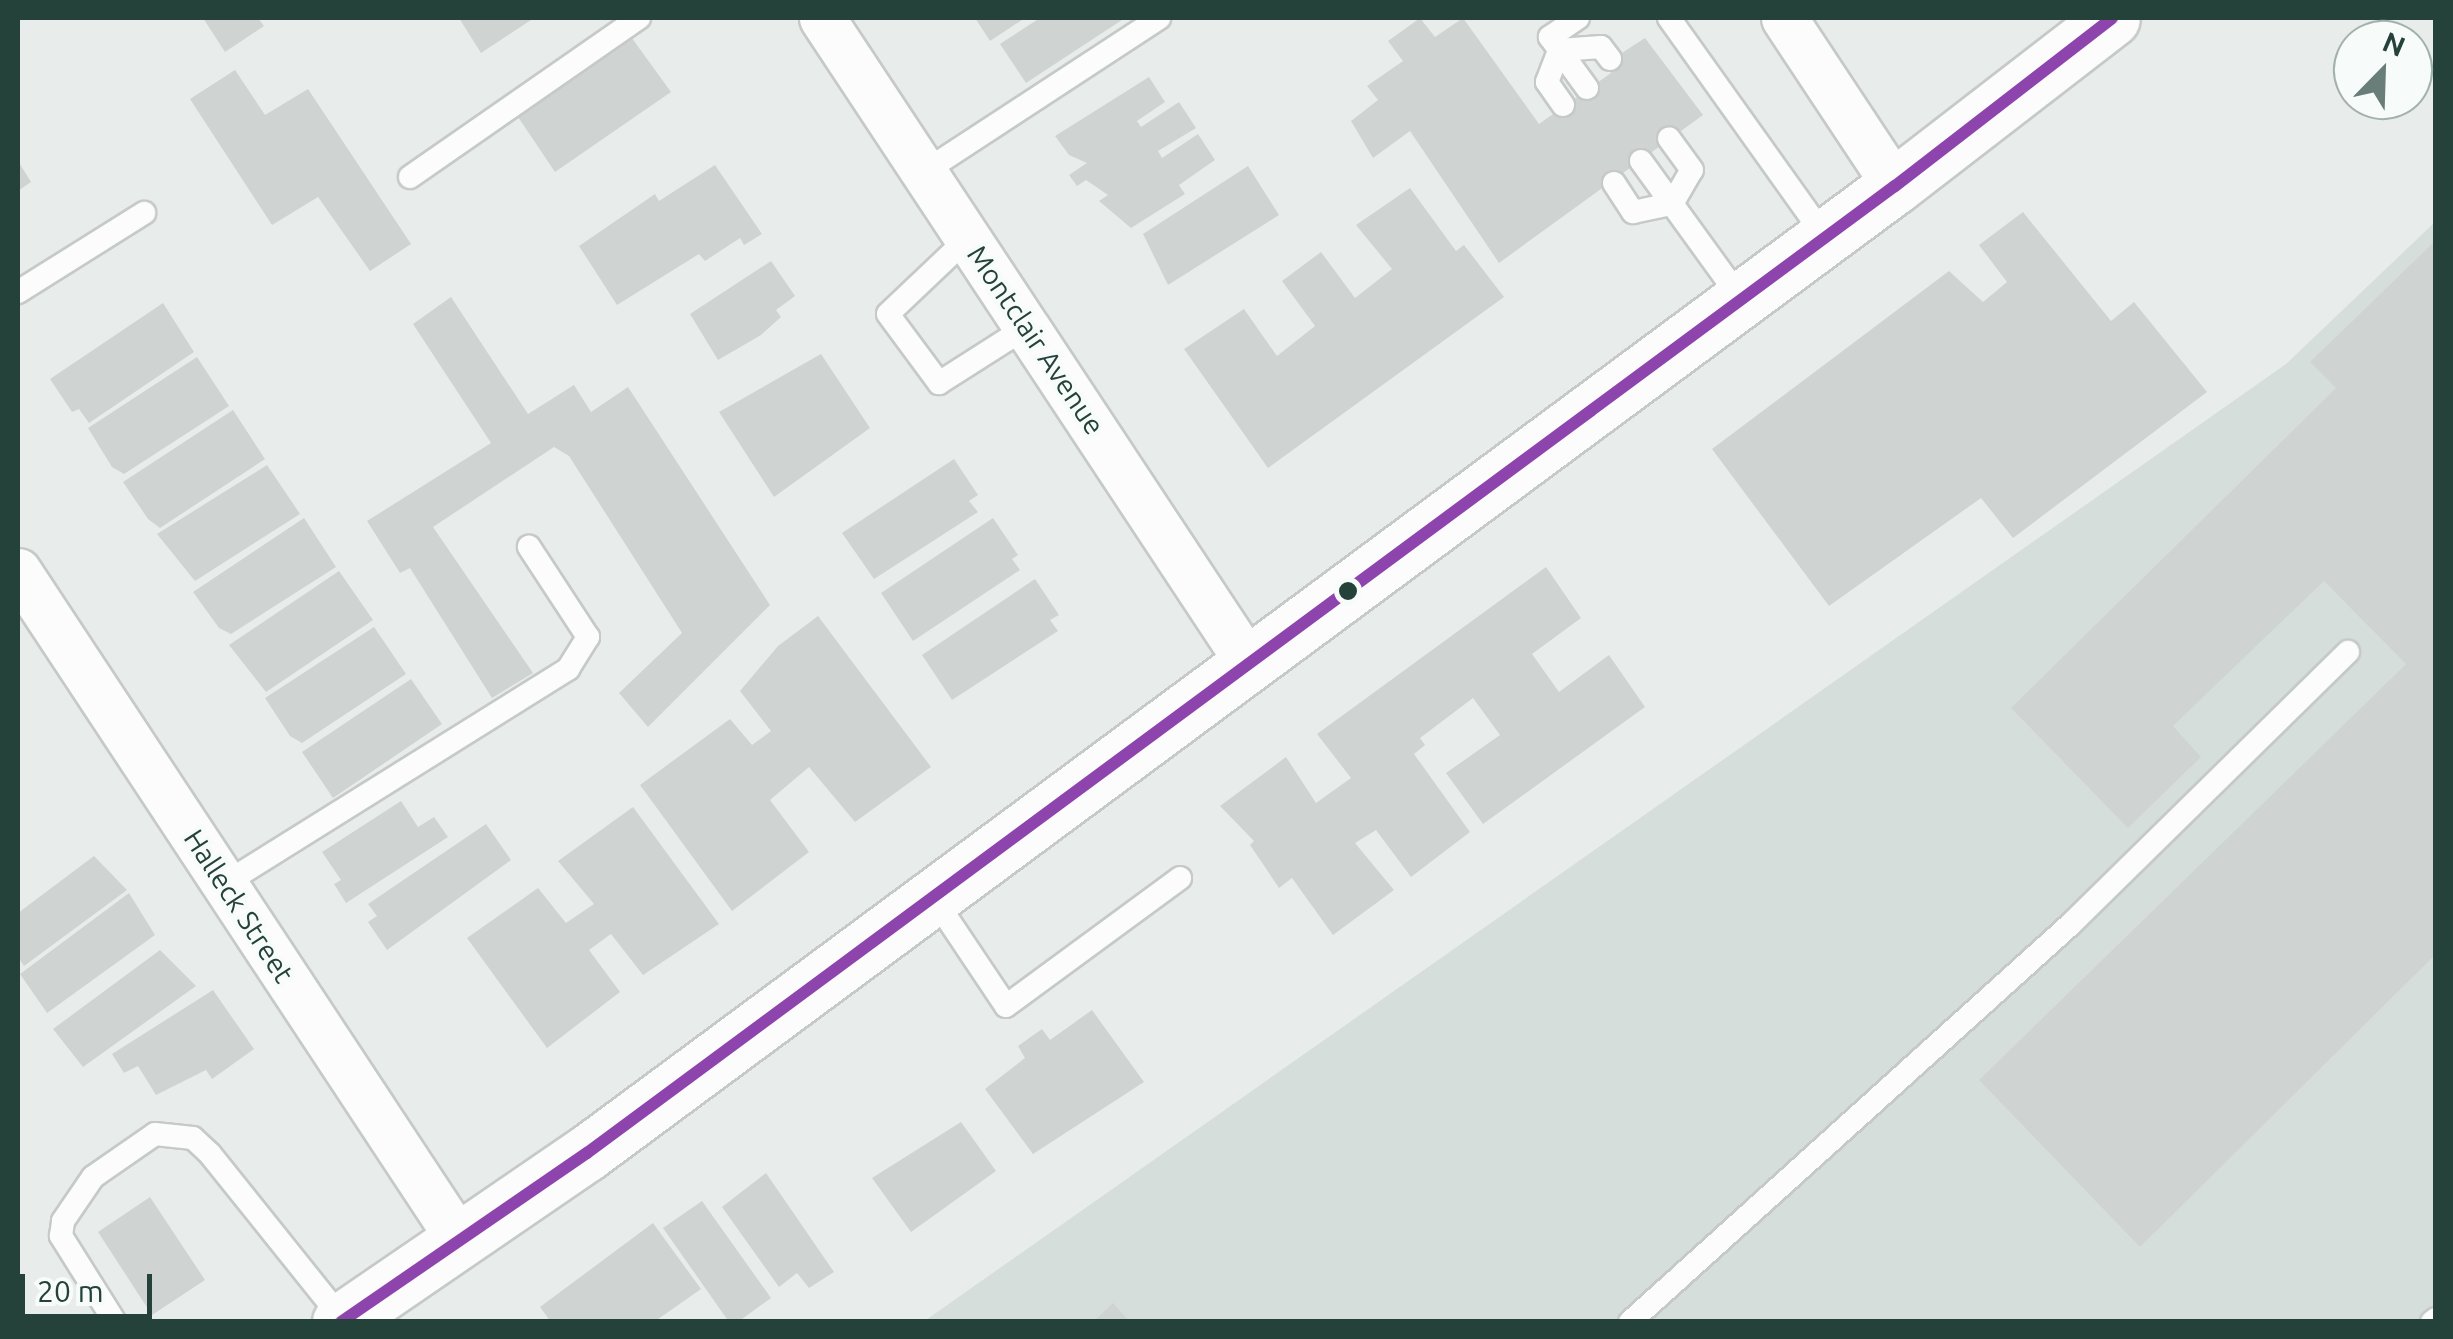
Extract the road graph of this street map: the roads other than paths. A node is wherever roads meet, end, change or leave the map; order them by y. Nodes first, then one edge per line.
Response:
1 (638, 18) edge
2 (822, 18) edge
3 (1159, 18) edge
4 (1578, 18) edge
5 (1669, 18) edge
6 (1784, 18) edge
7 (2112, 18) edge
8 (1560, 50) junction
9 (1610, 59) dead end
10 (1587, 88) dead end
11 (1563, 105) dead end
12 (1669, 138) dead end
13 (1641, 160) dead end
14 (924, 172) junction
15 (410, 178) dead end
16 (1614, 183) dead end
17 (1895, 186) junction
18 (1672, 204) junction
19 (144, 213) dead end
20 (1825, 237) junction
21 (968, 238) junction
22 (18, 292) edge
23 (1741, 299) junction
24 (1027, 327) junction
25 (529, 547) dead end
26 (18, 571) edge
27 (2348, 652) dead end
28 (1249, 664) junction
29 (1180, 878) dead end
30 (224, 884) junction
31 (933, 897) junction
32 (460, 1241) junction
33 (342, 1321) edge
34 (115, 1322) edge
35 (1630, 1322) edge

1 - 15 lane
2 - 14 street, Montclair Avenue
3 - 14 lane
4 - 8 lane
5 - 20 lane
6 - 17 street
7 - 17 main road
8 - 9 lane
8 - 10 lane
8 - 11 lane
12 - 18 lane
13 - 18 lane
14 - 21 street, Montclair Avenue
16 - 18 lane
17 - 20 main road
18 - 23 lane
19 - 22 lane
20 - 23 main road
21 - 24 street, Montclair Avenue
21 - 24 lane
23 - 28 main road
24 - 28 street, Montclair Avenue
25 - 30 lane
26 - 30 street, Halleck Street
27 - 35 lane
28 - 31 main road
29 - 31 lane
30 - 32 street, Halleck Street
31 - 32 main road
32 - 33 main road
33 - 34 lane

